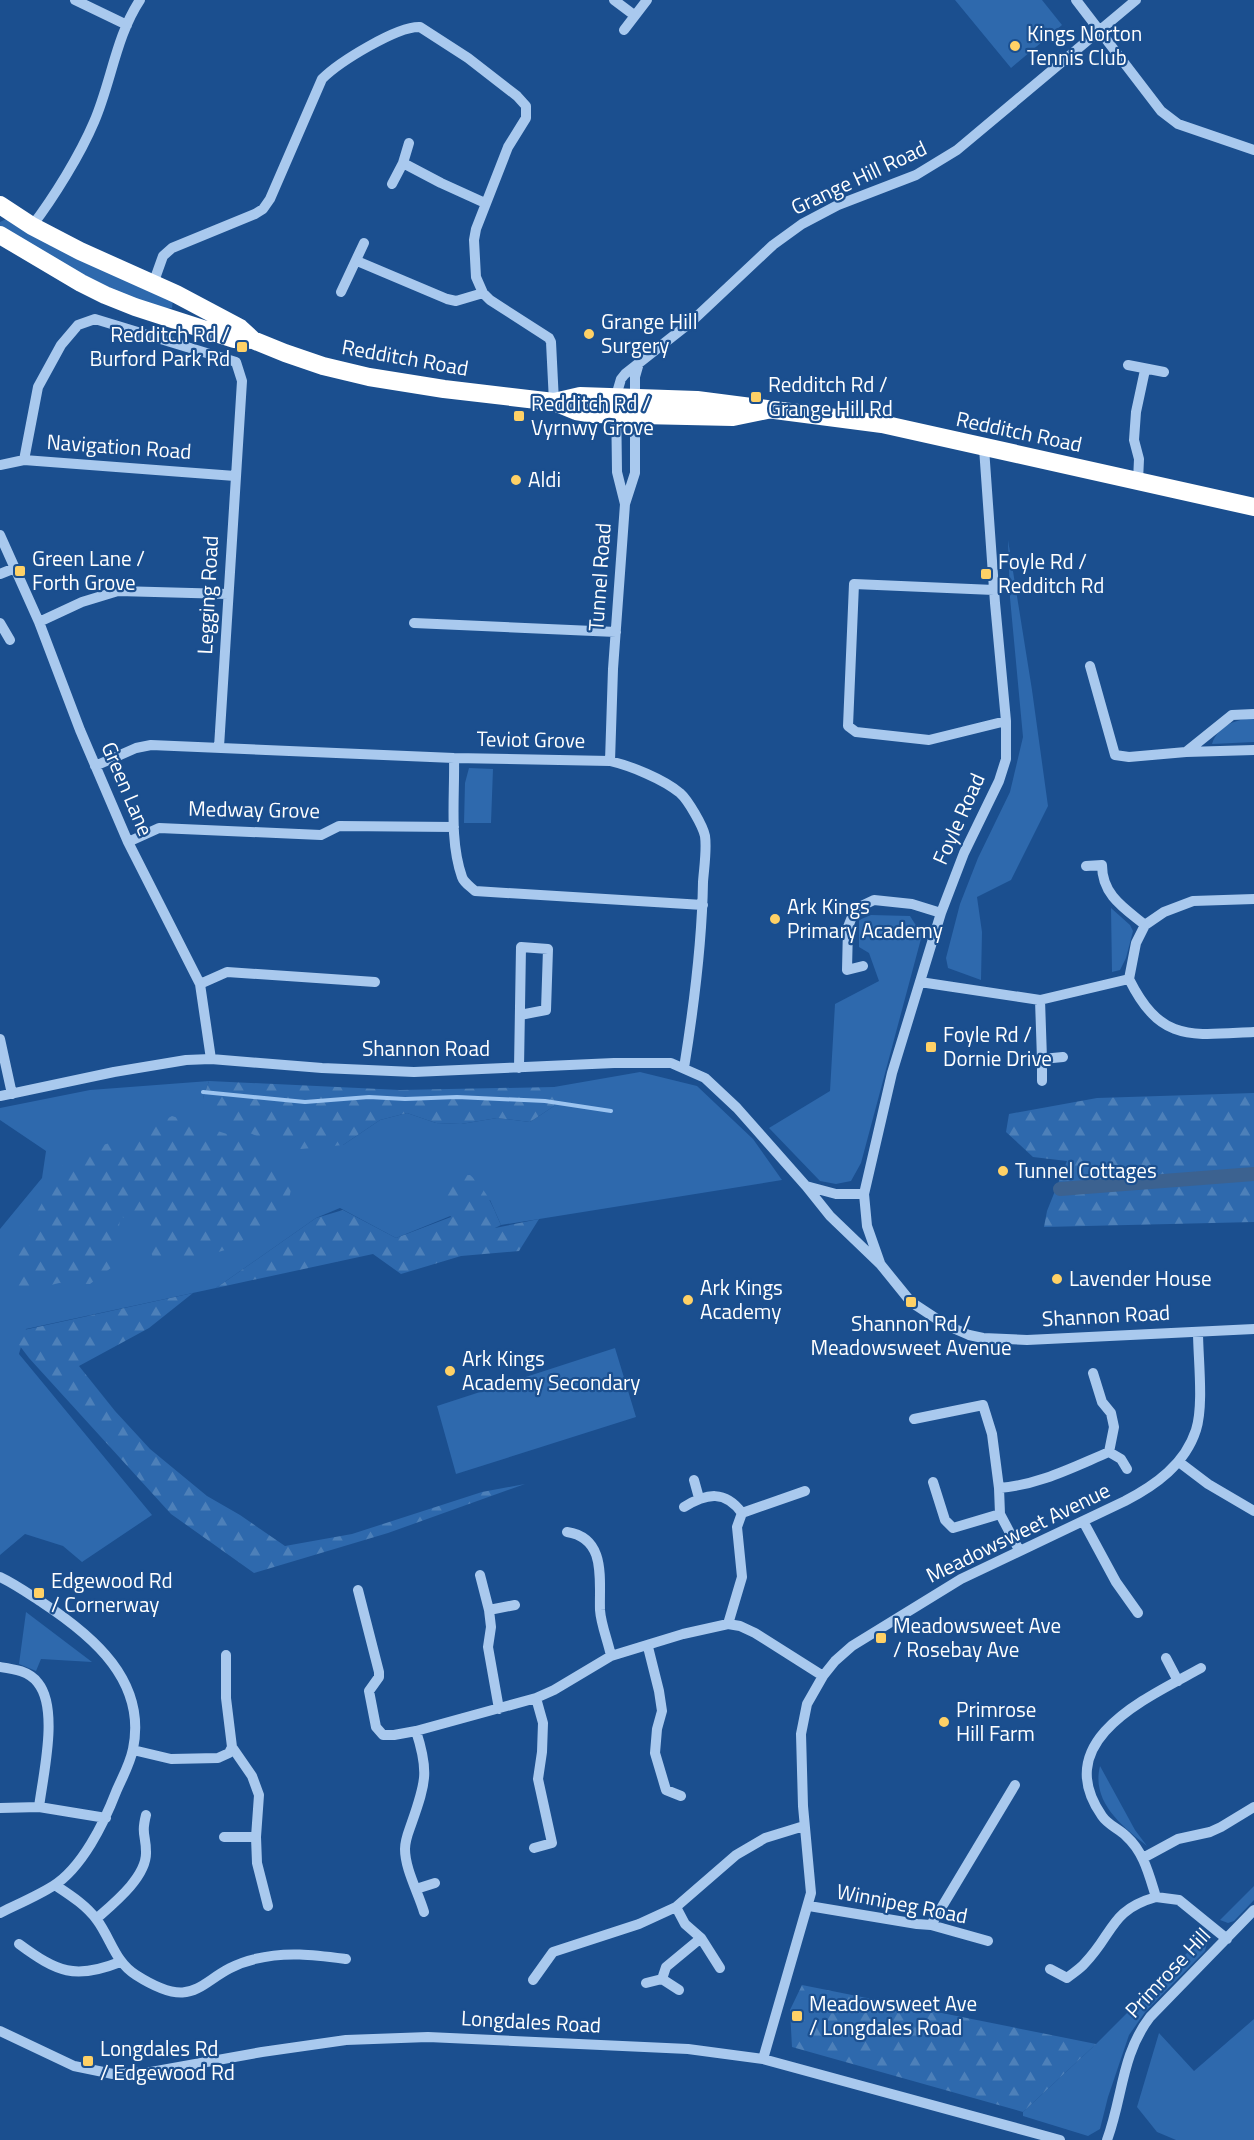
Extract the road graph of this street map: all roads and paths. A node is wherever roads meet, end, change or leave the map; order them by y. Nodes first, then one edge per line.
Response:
1 (75, 0) edge
2 (140, 0) edge
3 (614, 0) edge
4 (647, 0) edge
5 (1076, 0) edge
6 (1136, 0) edge
7 (634, 15) junction
8 (127, 25) junction
9 (624, 30) dead end
10 (1099, 32) junction
11 (410, 143) dead end
12 (1254, 150) edge
13 (403, 163) junction
14 (392, 184) dead end
15 (485, 202) junction
16 (0, 207) edge
17 (33, 226) junction
18 (0, 235) edge
19 (364, 243) dead end
20 (357, 261) junction
21 (153, 284) junction
22 (341, 292) dead end
23 (483, 293) junction
24 (176, 294) junction
25 (166, 315) junction
26 (253, 340) junction
27 (639, 363) junction
28 (1128, 365) dead end
29 (1145, 370) junction
30 (1164, 372) dead end
31 (616, 396) junction
32 (554, 402) junction
33 (636, 407) junction
34 (615, 415) junction
35 (984, 448) junction
36 (24, 460) junction
37 (0, 465) edge
38 (235, 476) junction
39 (1138, 481) junction
40 (625, 504) junction
41 (1254, 507) edge
42 (0, 535) edge
43 (15, 568) junction
44 (0, 574) edge
45 (994, 590) junction
46 (228, 594) junction
47 (39, 622) junction
48 (0, 623) edge
49 (414, 623) dead end
50 (616, 632) junction
51 (10, 639) dead end
52 (1090, 666) dead end
53 (1254, 714) edge
54 (1006, 721) junction
55 (219, 747) junction
56 (1254, 750) edge
57 (1185, 752) junction
58 (454, 758) junction
59 (610, 761) junction
60 (95, 766) junction
61 (454, 827) junction
62 (128, 842) junction
63 (1086, 866) dead end
64 (1254, 899) edge
65 (703, 905) junction
66 (941, 914) junction
67 (1145, 925) junction
68 (862, 966) dead end
69 (1129, 979) junction
70 (375, 982) dead end
71 (920, 982) junction
72 (200, 984) junction
73 (1040, 1000) junction
74 (520, 1015) junction
75 (1254, 1032) edge
76 (0, 1038) edge
77 (1063, 1057) dead end
78 (211, 1059) junction
79 (1042, 1059) junction
80 (519, 1068) junction
81 (684, 1068) junction
82 (1042, 1081) dead end
83 (12, 1094) junction
84 (0, 1096) edge
85 (806, 1186) junction
86 (827, 1192) junction
87 (864, 1194) junction
88 (830, 1216) junction
89 (867, 1226) junction
90 (844, 1231) junction
91 (881, 1265) junction
92 (1254, 1329) edge
93 (1198, 1332) junction
94 (1093, 1373) dead end
95 (914, 1419) dead end
96 (1109, 1452) junction
97 (1179, 1462) junction
98 (1127, 1469) dead end
99 (694, 1479) dead end
100 (933, 1482) dead end
101 (999, 1488) junction
102 (804, 1491) dead end
103 (699, 1498) junction
104 (684, 1507) dead end
105 (1254, 1511) edge
106 (742, 1513) junction
107 (1000, 1514) junction
108 (1083, 1521) junction
109 (567, 1532) dead end
110 (1019, 1550) junction
111 (480, 1575) dead end
112 (0, 1577) edge
113 (358, 1590) dead end
114 (515, 1605) dead end
115 (489, 1610) junction
116 (1138, 1613) dead end
117 (728, 1624) junction
118 (648, 1647) junction
119 (226, 1654) dead end
120 (612, 1656) junction
121 (1166, 1658) dead end
122 (0, 1667) edge
123 (1202, 1668) dead end
124 (823, 1676) junction
125 (1178, 1681) junction
126 (536, 1698) junction
127 (499, 1708) junction
128 (416, 1731) junction
129 (232, 1747) junction
130 (133, 1750) junction
131 (1015, 1785) dead end
132 (681, 1796) dead end
133 (39, 1807) junction
134 (1254, 1807) edge
135 (0, 1808) edge
136 (146, 1815) dead end
137 (106, 1818) junction
138 (804, 1826) junction
139 (256, 1836) junction
140 (224, 1837) dead end
141 (534, 1848) dead end
142 (1143, 1858) junction
143 (435, 1883) dead end
144 (55, 1885) junction
145 (416, 1889) junction
146 (1156, 1897) junction
147 (268, 1906) dead end
148 (809, 1906) junction
149 (676, 1907) junction
150 (1254, 1911) edge
151 (424, 1912) dead end
152 (0, 1913) edge
153 (96, 1919) junction
154 (931, 1925) junction
155 (700, 1938) junction
156 (1227, 1939) junction
157 (987, 1941) dead end
158 (19, 1944) dead end
159 (346, 1959) dead end
160 (120, 1962) junction
161 (720, 1968) dead end
162 (1050, 1969) dead end
163 (662, 1979) junction
164 (533, 1980) dead end
165 (646, 1983) dead end
166 (679, 1990) dead end
167 (0, 2031) edge
168 (763, 2059) junction
169 (1020, 2135) edge
170 (1060, 2140) edge
171 (1107, 2140) edge

1 - 8 street
2 - 8 street
3 - 7 street
4 - 7 street
5 - 10 street
6 - 10 street, Grange Hill Road
7 - 9 street
8 - 17 street
10 - 12 street
10 - 27 street, Grange Hill Road
11 - 13 street
13 - 14 street
13 - 15 street
15 - 21 street
15 - 23 street
16 - 17 highway, Redditch Road
17 - 21 highway, Redditch Road
18 - 25 highway, Redditch Road
19 - 20 street
20 - 22 street
20 - 23 street
21 - 24 highway, Redditch Road
23 - 32 street
24 - 25 highway
24 - 26 highway, Redditch Road
25 - 26 highway, Redditch Road
26 - 32 highway, Redditch Road
27 - 31 street, Grange Hill Road
27 - 33 street
28 - 29 street
29 - 30 street
29 - 39 street
31 - 32 highway, Redditch Road
31 - 33 highway, Redditch Road
31 - 34 street, Tunnel Road
32 - 34 highway, Redditch Road
33 - 34 highway, Redditch Road
33 - 35 highway, Redditch Road
33 - 40 street
34 - 40 street, Tunnel Road
35 - 39 highway, Redditch Road
35 - 45 street, Foyle Road
36 - 37 street, Navigation Road
36 - 38 street, Navigation Road
36 - 38 street, Legging Road
38 - 46 street, Legging Road
39 - 41 highway, Redditch Road
40 - 50 street, Tunnel Road
42 - 43 street, Green Lane
43 - 44 street
43 - 47 street, Green Lane
45 - 54 street, Foyle Road
45 - 54 street
46 - 47 street
46 - 55 street, Legging Road
47 - 60 street, Green Lane
48 - 51 street
49 - 50 street
50 - 59 street, Tunnel Road
52 - 57 street
53 - 57 street
54 - 66 street, Foyle Road
55 - 58 street, Teviot Grove
55 - 60 street, Teviot Grove
56 - 57 street
58 - 59 street, Teviot Grove
58 - 61 street
59 - 65 street, Teviot Grove
60 - 62 street, Green Lane
61 - 62 street, Medway Grove
61 - 65 street
62 - 72 street, Green Lane
63 - 67 street
64 - 67 street
65 - 81 street, Teviot Grove
66 - 68 street
66 - 71 street, Foyle Road
67 - 69 street
69 - 73 street
69 - 75 street
70 - 72 street
71 - 73 street
71 - 87 street, Foyle Road
72 - 78 street, Green Lane
73 - 79 street
74 - 74 street
74 - 80 street
76 - 83 street
77 - 79 street
78 - 80 street, Shannon Road
78 - 83 street, Shannon Road
79 - 82 street
80 - 81 street, Shannon Road
81 - 85 street, Shannon Road
83 - 84 street, Shannon Road
85 - 86 street
85 - 88 street, Shannon Road
86 - 87 street
86 - 88 street
87 - 89 street, Foyle Road
88 - 90 street, Shannon Road
89 - 90 street
89 - 91 street, Foyle Road
90 - 91 street, Shannon Road
91 - 93 street, Shannon Road
92 - 93 street, Shannon Road
93 - 97 street, Meadowsweet Avenue
94 - 96 street
95 - 101 street
96 - 98 street
96 - 101 street
97 - 105 street
97 - 108 street, Meadowsweet Avenue
99 - 103 street
100 - 107 street
101 - 107 street
102 - 106 street
103 - 104 street
103 - 106 street
106 - 117 street
107 - 110 street
108 - 110 street, Meadowsweet Avenue
108 - 116 street
109 - 120 street
110 - 124 street, Meadowsweet Avenue
111 - 115 street
112 - 130 street
113 - 128 street
114 - 115 street
115 - 127 street
117 - 118 street
117 - 124 street
118 - 120 street
118 - 132 street
119 - 129 street
120 - 126 street
121 - 125 street
122 - 133 street
123 - 125 street
124 - 138 street, Meadowsweet Avenue
125 - 142 street
126 - 127 street
126 - 141 street
127 - 128 street
128 - 145 street
129 - 130 street
129 - 139 street
130 - 137 street
131 - 154 street
133 - 135 street
133 - 137 street
134 - 142 street
136 - 153 street
137 - 144 street
138 - 148 street, Meadowsweet Avenue
138 - 149 street
139 - 140 street
139 - 147 street
142 - 146 street
143 - 145 street
144 - 152 street
144 - 153 street
145 - 151 street
146 - 156 street
146 - 162 street
148 - 154 street, Winnipeg Road
148 - 168 street, Meadowsweet Avenue
149 - 155 street
149 - 164 street
150 - 156 street, Primrose Hill
153 - 160 street
154 - 157 street, Winnipeg Road
155 - 161 street
155 - 163 street
156 - 171 street, Primrose Hill
158 - 160 street
159 - 160 street
163 - 165 street
163 - 166 street
167 - 168 street, Longdales Road
168 - 169 street, Longdales Road
169 - 170 street, Longdales Road

